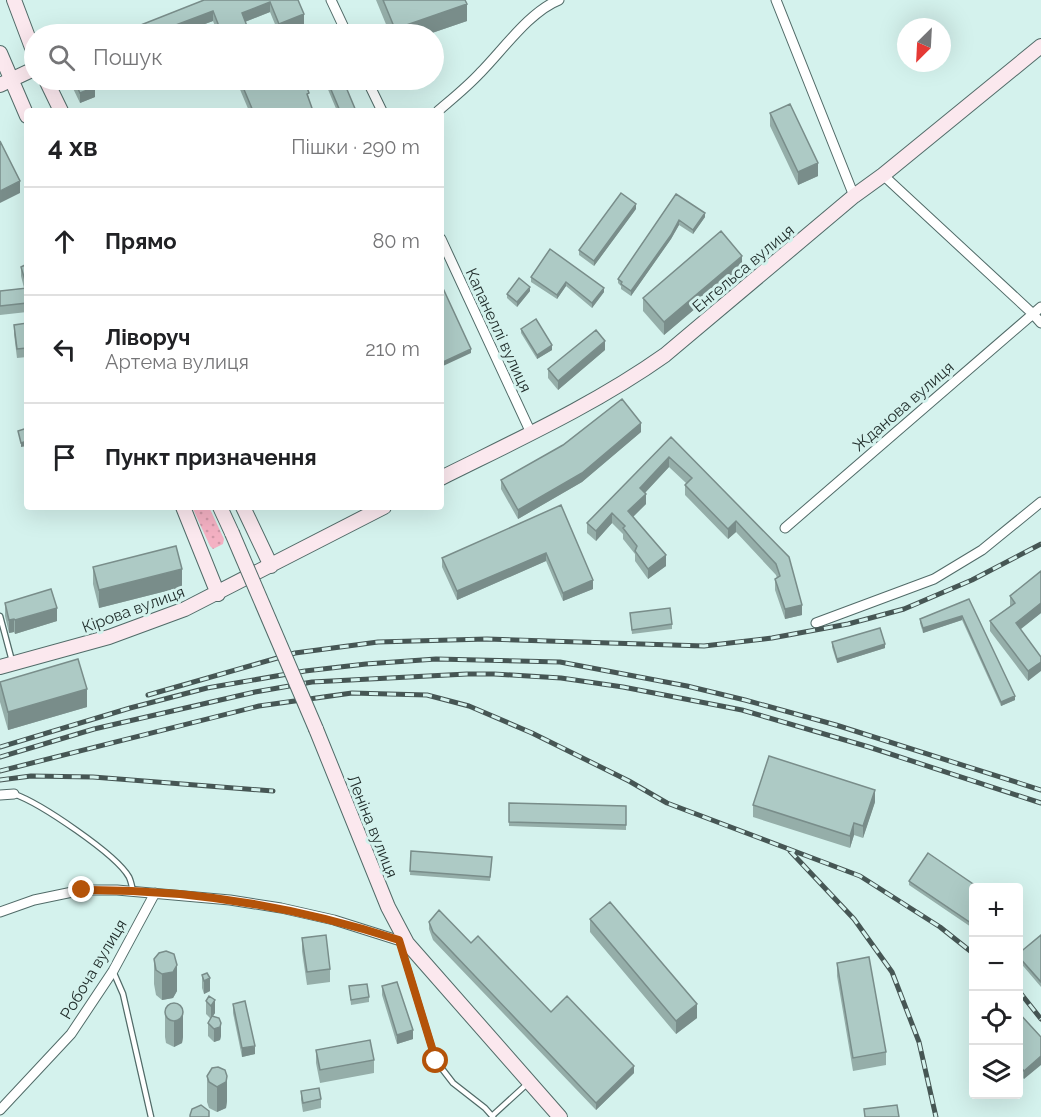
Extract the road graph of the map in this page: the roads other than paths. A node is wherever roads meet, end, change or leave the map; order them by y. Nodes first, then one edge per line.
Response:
1 (14, 0) edge
2 (331, 0) edge
3 (560, 0) edge
4 (776, 0) edge
5 (342, 24) edge
6 (24, 26) edge
7 (1041, 46) edge
8 (0, 53) edge
9 (24, 74) edge
10 (6, 82) edge
11 (51, 90) edge
12 (372, 90) edge
13 (60, 108) edge
14 (381, 108) edge
15 (441, 108) edge
16 (24, 111) edge
17 (883, 175) junction
18 (854, 196) junction
19 (444, 245) edge
20 (1037, 310) edge
21 (1041, 323) edge
22 (531, 433) junction
23 (444, 476) edge
24 (1041, 502) edge
25 (184, 510) edge
26 (221, 510) edge
27 (244, 510) edge
28 (378, 510) edge
29 (784, 528) dead end
30 (271, 566) junction
31 (218, 594) junction
32 (0, 616) edge
33 (816, 623) dead end
34 (6, 666) edge
35 (14, 794) joint
36 (0, 795) edge
37 (133, 891) junction
38 (155, 892) junction
39 (0, 912) edge
40 (403, 942) junction
41 (113, 971) junction
42 (529, 1082) junction
43 (0, 1110) edge
44 (151, 1117) edge
45 (493, 1117) edge
46 (560, 1117) edge

1 - 6 street
2 - 5 street
3 - 15 street
4 - 18 street
7 - 17 street, Енгельса вулиця
8 - 10 street
9 - 10 street
10 - 16 street
11 - 13 street
12 - 14 street
17 - 18 street, Енгельса вулиця
17 - 20 street
18 - 22 street, Енгельса вулиця
19 - 22 street, Капанеллі вулиця
20 - 21 street
20 - 29 street, Жданова вулиця
22 - 23 street, Енгельса вулиця
24 - 33 street
25 - 31 street
26 - 40 street, Леніна вулиця, bridge
27 - 30 street
28 - 30 street
30 - 31 street, Кірова вулиця
31 - 34 street, Кірова вулиця
32 - 34 lane
35 - 36 street
35 - 37 lane
37 - 38 street
37 - 39 street
38 - 40 street
38 - 41 street, Робоча вулиця
40 - 42 street, Леніна вулиця
40 - 45 lane
41 - 43 street, Робоча вулиця
41 - 44 lane
42 - 45 lane
42 - 46 street, Леніна вулиця

